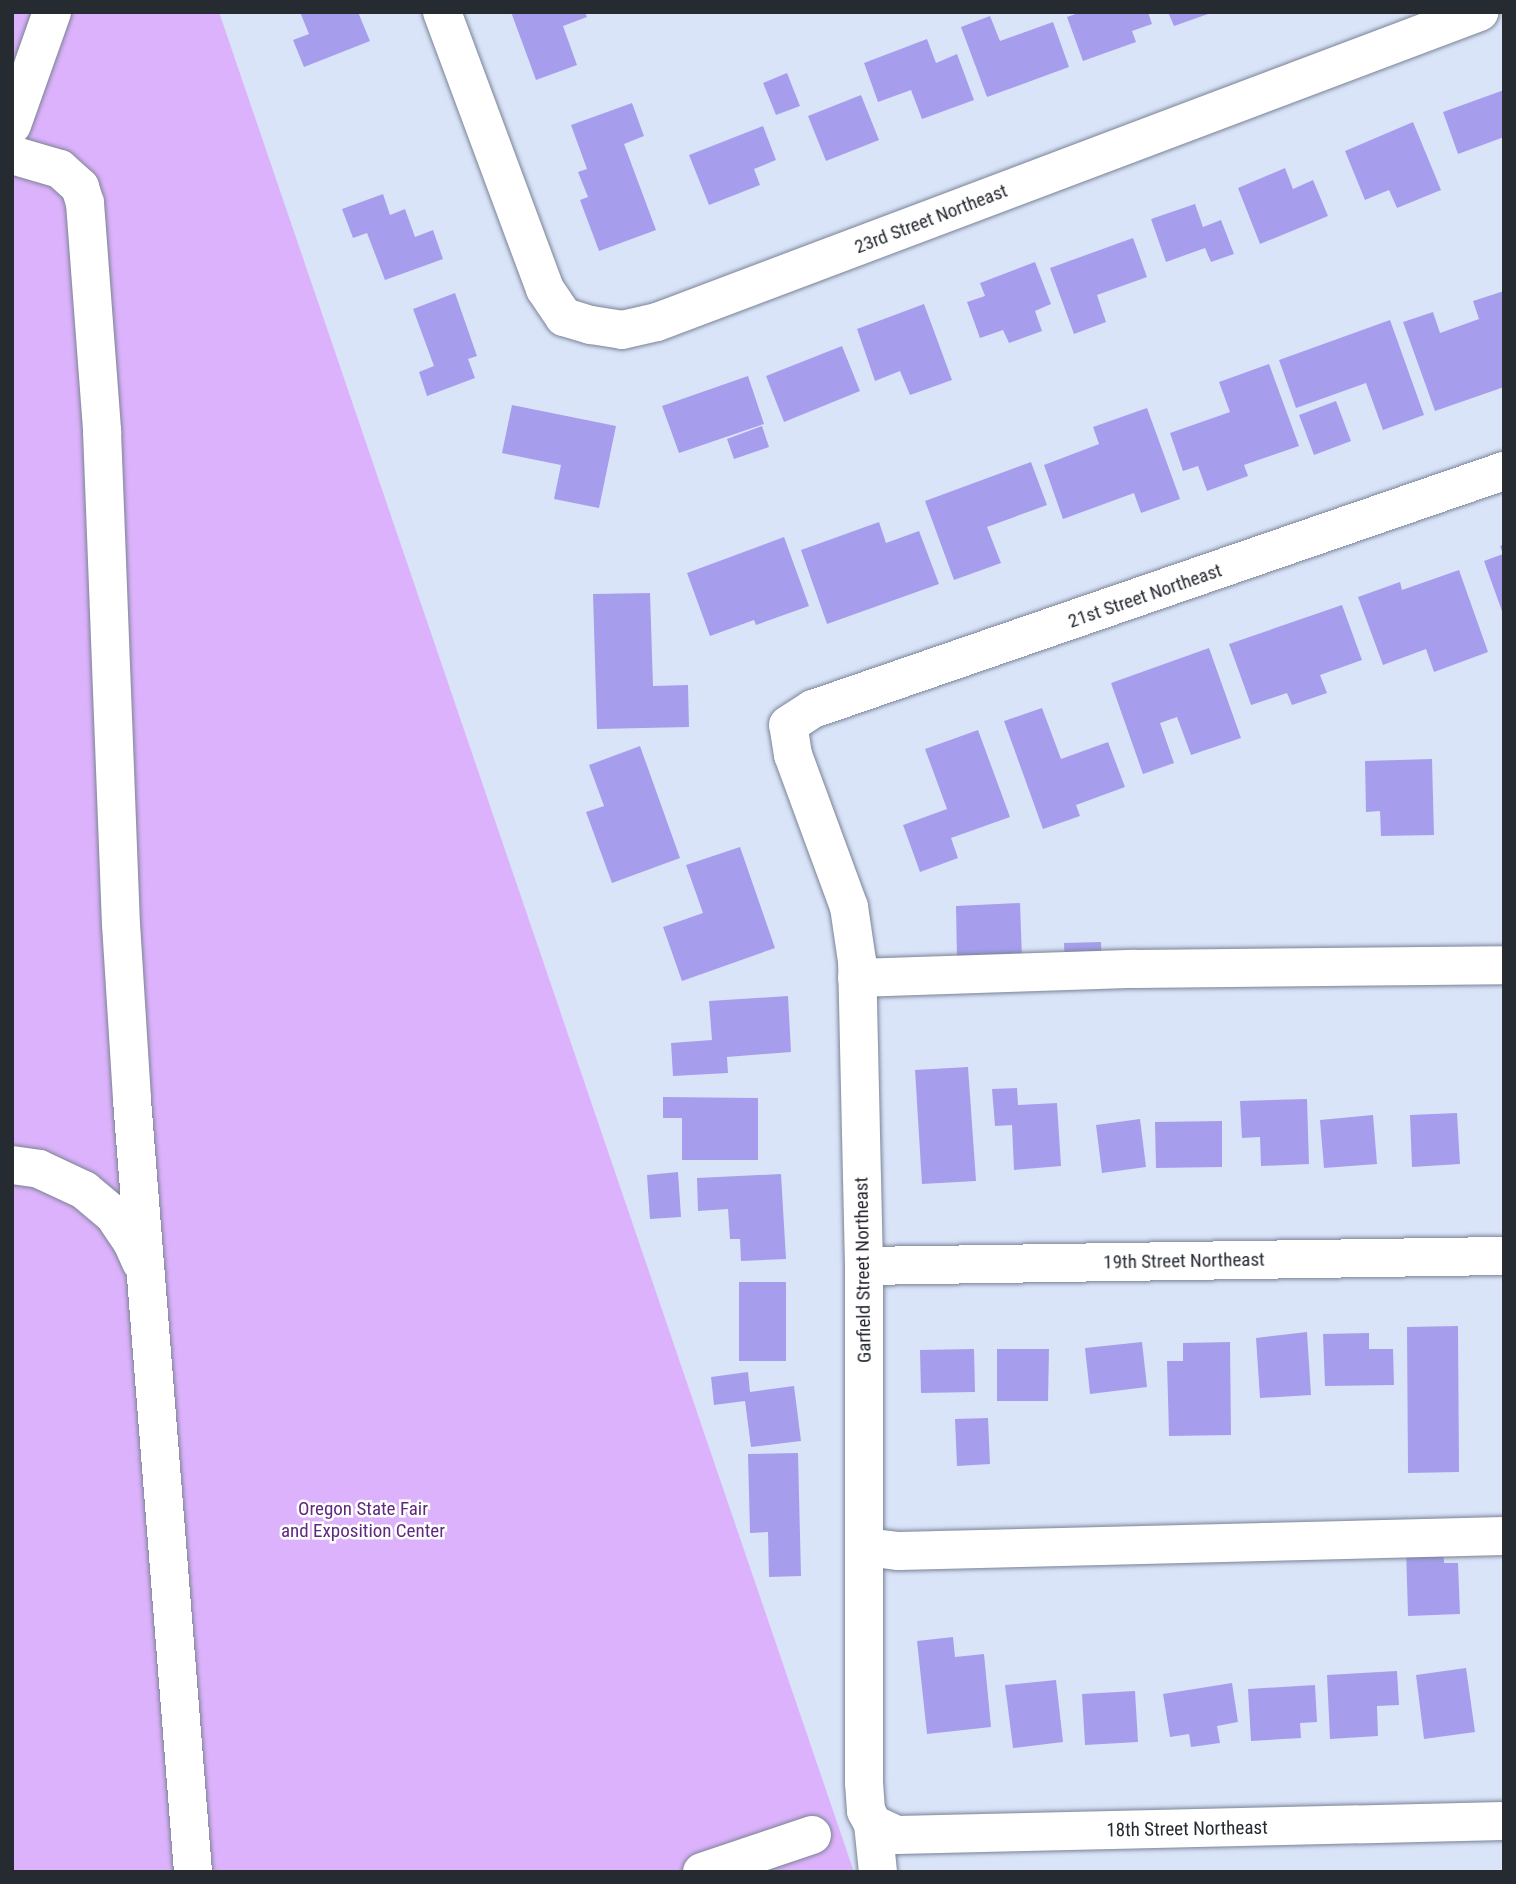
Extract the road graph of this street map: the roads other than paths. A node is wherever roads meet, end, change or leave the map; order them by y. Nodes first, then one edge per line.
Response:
1 (52, 12) edge
2 (442, 12) edge
3 (1479, 12) edge
4 (12, 125) edge
5 (12, 155) edge
6 (1504, 471) edge
7 (788, 725) joint
8 (1504, 965) edge
9 (857, 978) junction
10 (12, 1165) edge
11 (1504, 1256) edge
12 (864, 1266) junction
13 (147, 1274) junction
14 (1504, 1536) edge
15 (866, 1547) junction
16 (1504, 1821) edge
17 (873, 1824) junction
18 (812, 1835) dead end
19 (193, 1872) edge
20 (702, 1872) edge
21 (878, 1872) edge

1 - 4 street
2 - 3 street, 23rd Street Northeast
5 - 13 street
6 - 7 street, 21st Street Northeast
7 - 9 street, Garfield Street Northeast
8 - 9 street
9 - 12 street, Garfield Street Northeast
10 - 13 street
11 - 12 street, 19th Street Northeast
12 - 15 street, Garfield Street Northeast
13 - 19 street
14 - 15 street
15 - 17 street, Garfield Street Northeast
16 - 17 street, 18th Street Northeast
17 - 21 street, Garfield Street Northeast
18 - 20 street

